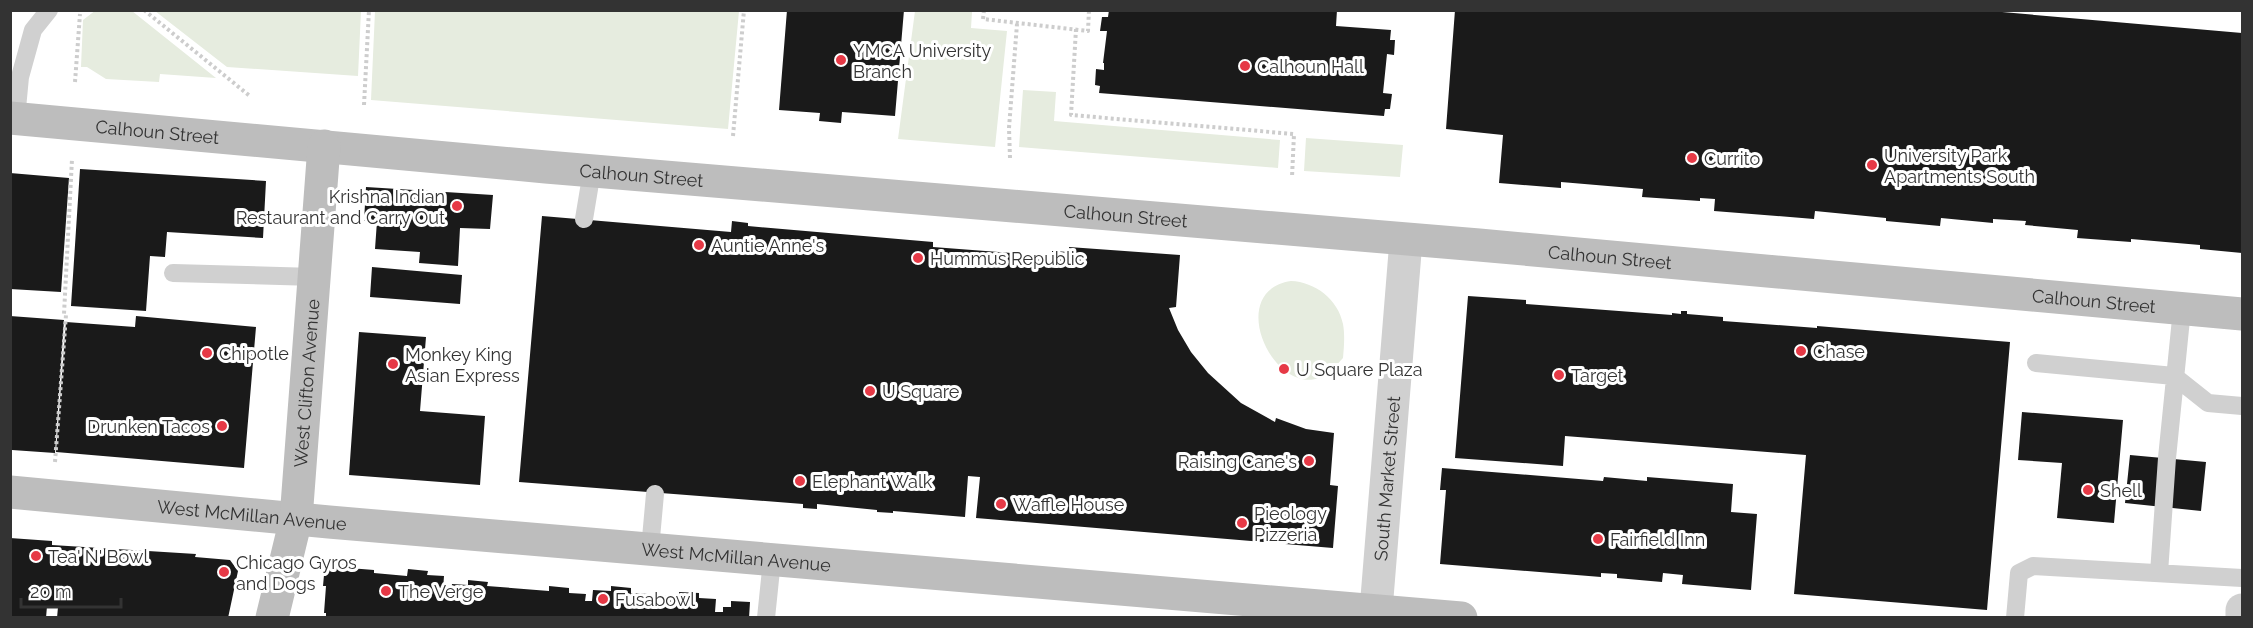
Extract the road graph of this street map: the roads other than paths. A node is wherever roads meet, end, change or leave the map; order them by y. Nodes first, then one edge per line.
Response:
1 (49, 10) edge
2 (13, 118) edge
3 (324, 146) junction
4 (592, 171) junction
5 (584, 219) dead end
6 (1406, 240) junction
7 (173, 273) dead end
8 (315, 277) junction
9 (2182, 309) junction
10 (2242, 314) edge
11 (2036, 363) dead end
12 (2174, 376) junction
13 (2242, 406) edge
14 (10, 492) edge
15 (655, 494) dead end
16 (296, 519) junction
17 (650, 549) junction
18 (772, 560) junction
19 (2159, 573) junction
20 (2242, 578) edge
21 (1202, 607) edge
22 (1376, 610) junction
23 (2242, 610) edge
24 (273, 618) edge
25 (766, 618) edge
26 (1461, 618) edge
27 (2015, 618) edge
28 (2242, 618) edge

1 - 2 lane
2 - 3 main road, Calhoun Street
3 - 4 main road, Calhoun Street
3 - 8 main road, West Clifton Avenue
4 - 5 lane
4 - 6 main road, Calhoun Street
6 - 9 main road, Calhoun Street
6 - 22 street, South Market Street
7 - 8 lane
8 - 16 main road, West Clifton Avenue
9 - 10 main road, Calhoun Street
9 - 12 lane
11 - 12 lane
12 - 13 lane
12 - 19 lane
14 - 16 main road, West McMillan Avenue
15 - 17 lane
16 - 17 main road, West McMillan Avenue
16 - 24 main road, West Clifton Avenue
17 - 18 main road, West McMillan Avenue
18 - 21 main road, West McMillan Avenue
18 - 25 lane
19 - 20 lane
19 - 27 lane
21 - 22 main road, West McMillan Avenue
22 - 26 main road, West McMillan Avenue
23 - 28 street

